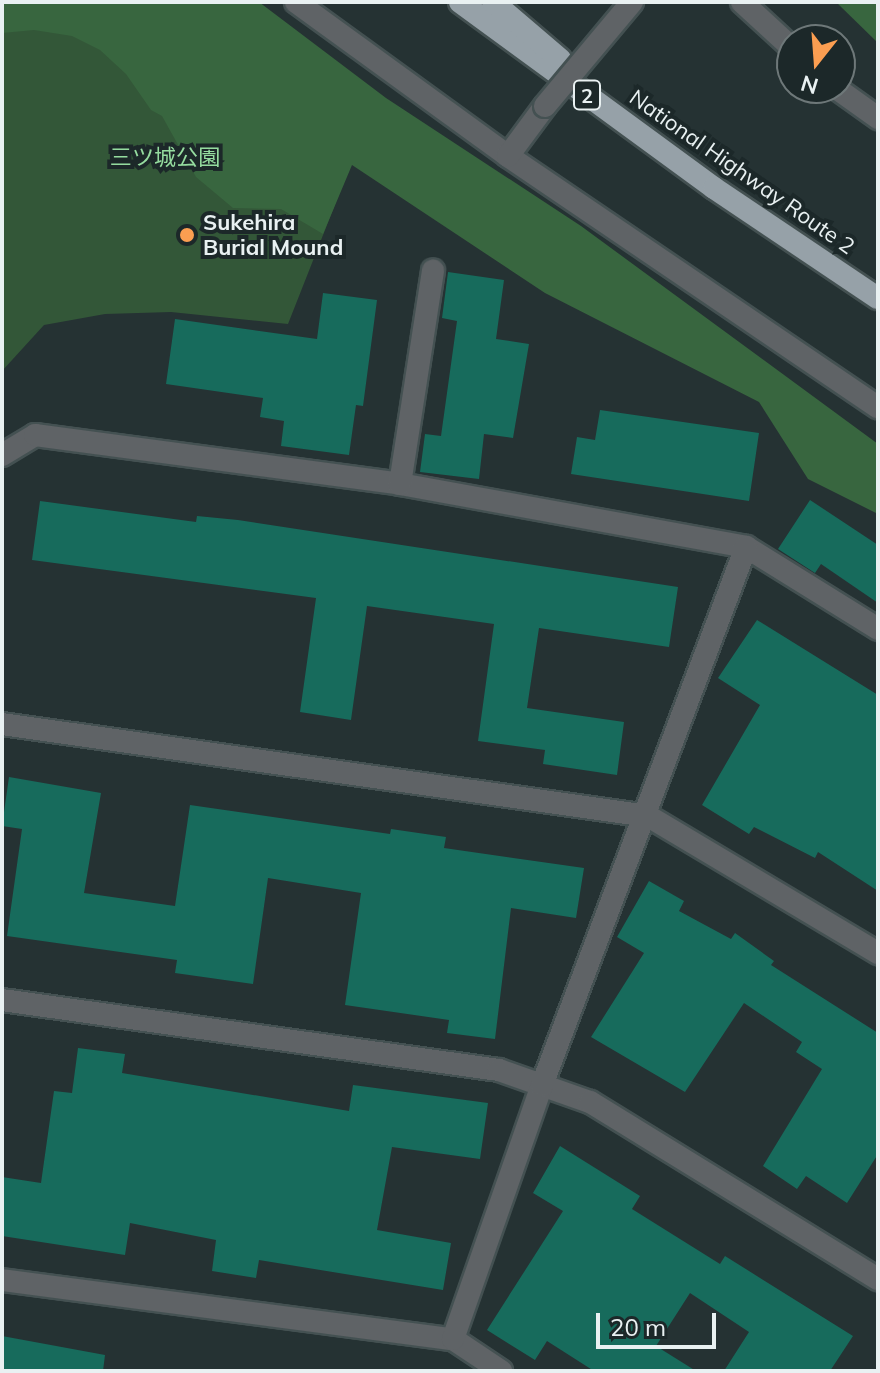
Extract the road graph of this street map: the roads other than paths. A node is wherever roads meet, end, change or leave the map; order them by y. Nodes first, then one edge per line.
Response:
1 (296, 2) edge
2 (446, 2) edge
3 (460, 2) edge
4 (493, 2) edge
5 (632, 2) edge
6 (742, 2) edge
7 (776, 33) edge
8 (856, 102) edge
9 (878, 118) edge
10 (508, 156) junction
11 (714, 188) junction
12 (433, 271) dead end
13 (878, 298) edge
14 (878, 407) edge
15 (2, 455) edge
16 (400, 484) junction
17 (746, 547) junction
18 (878, 629) edge
19 (2, 724) edge
20 (648, 816) junction
21 (878, 953) edge
22 (2, 1000) edge
23 (542, 1085) junction
24 (878, 1279) edge
25 (2, 1280) edge
26 (453, 1339) junction
27 (501, 1371) edge

1 - 10 street
2 - 11 highway
3 - 11 highway, National Highway Route 2 / 2
4 - 11 highway
5 - 10 street, bridge
6 - 7 street
8 - 9 street
10 - 14 street
11 - 13 highway, National Highway Route 2 / 2
12 - 16 street
15 - 16 street
16 - 17 street
17 - 18 street
17 - 20 street
19 - 20 street
20 - 21 street
20 - 23 street
22 - 23 street
23 - 24 street
23 - 26 street
25 - 26 street
26 - 27 street

